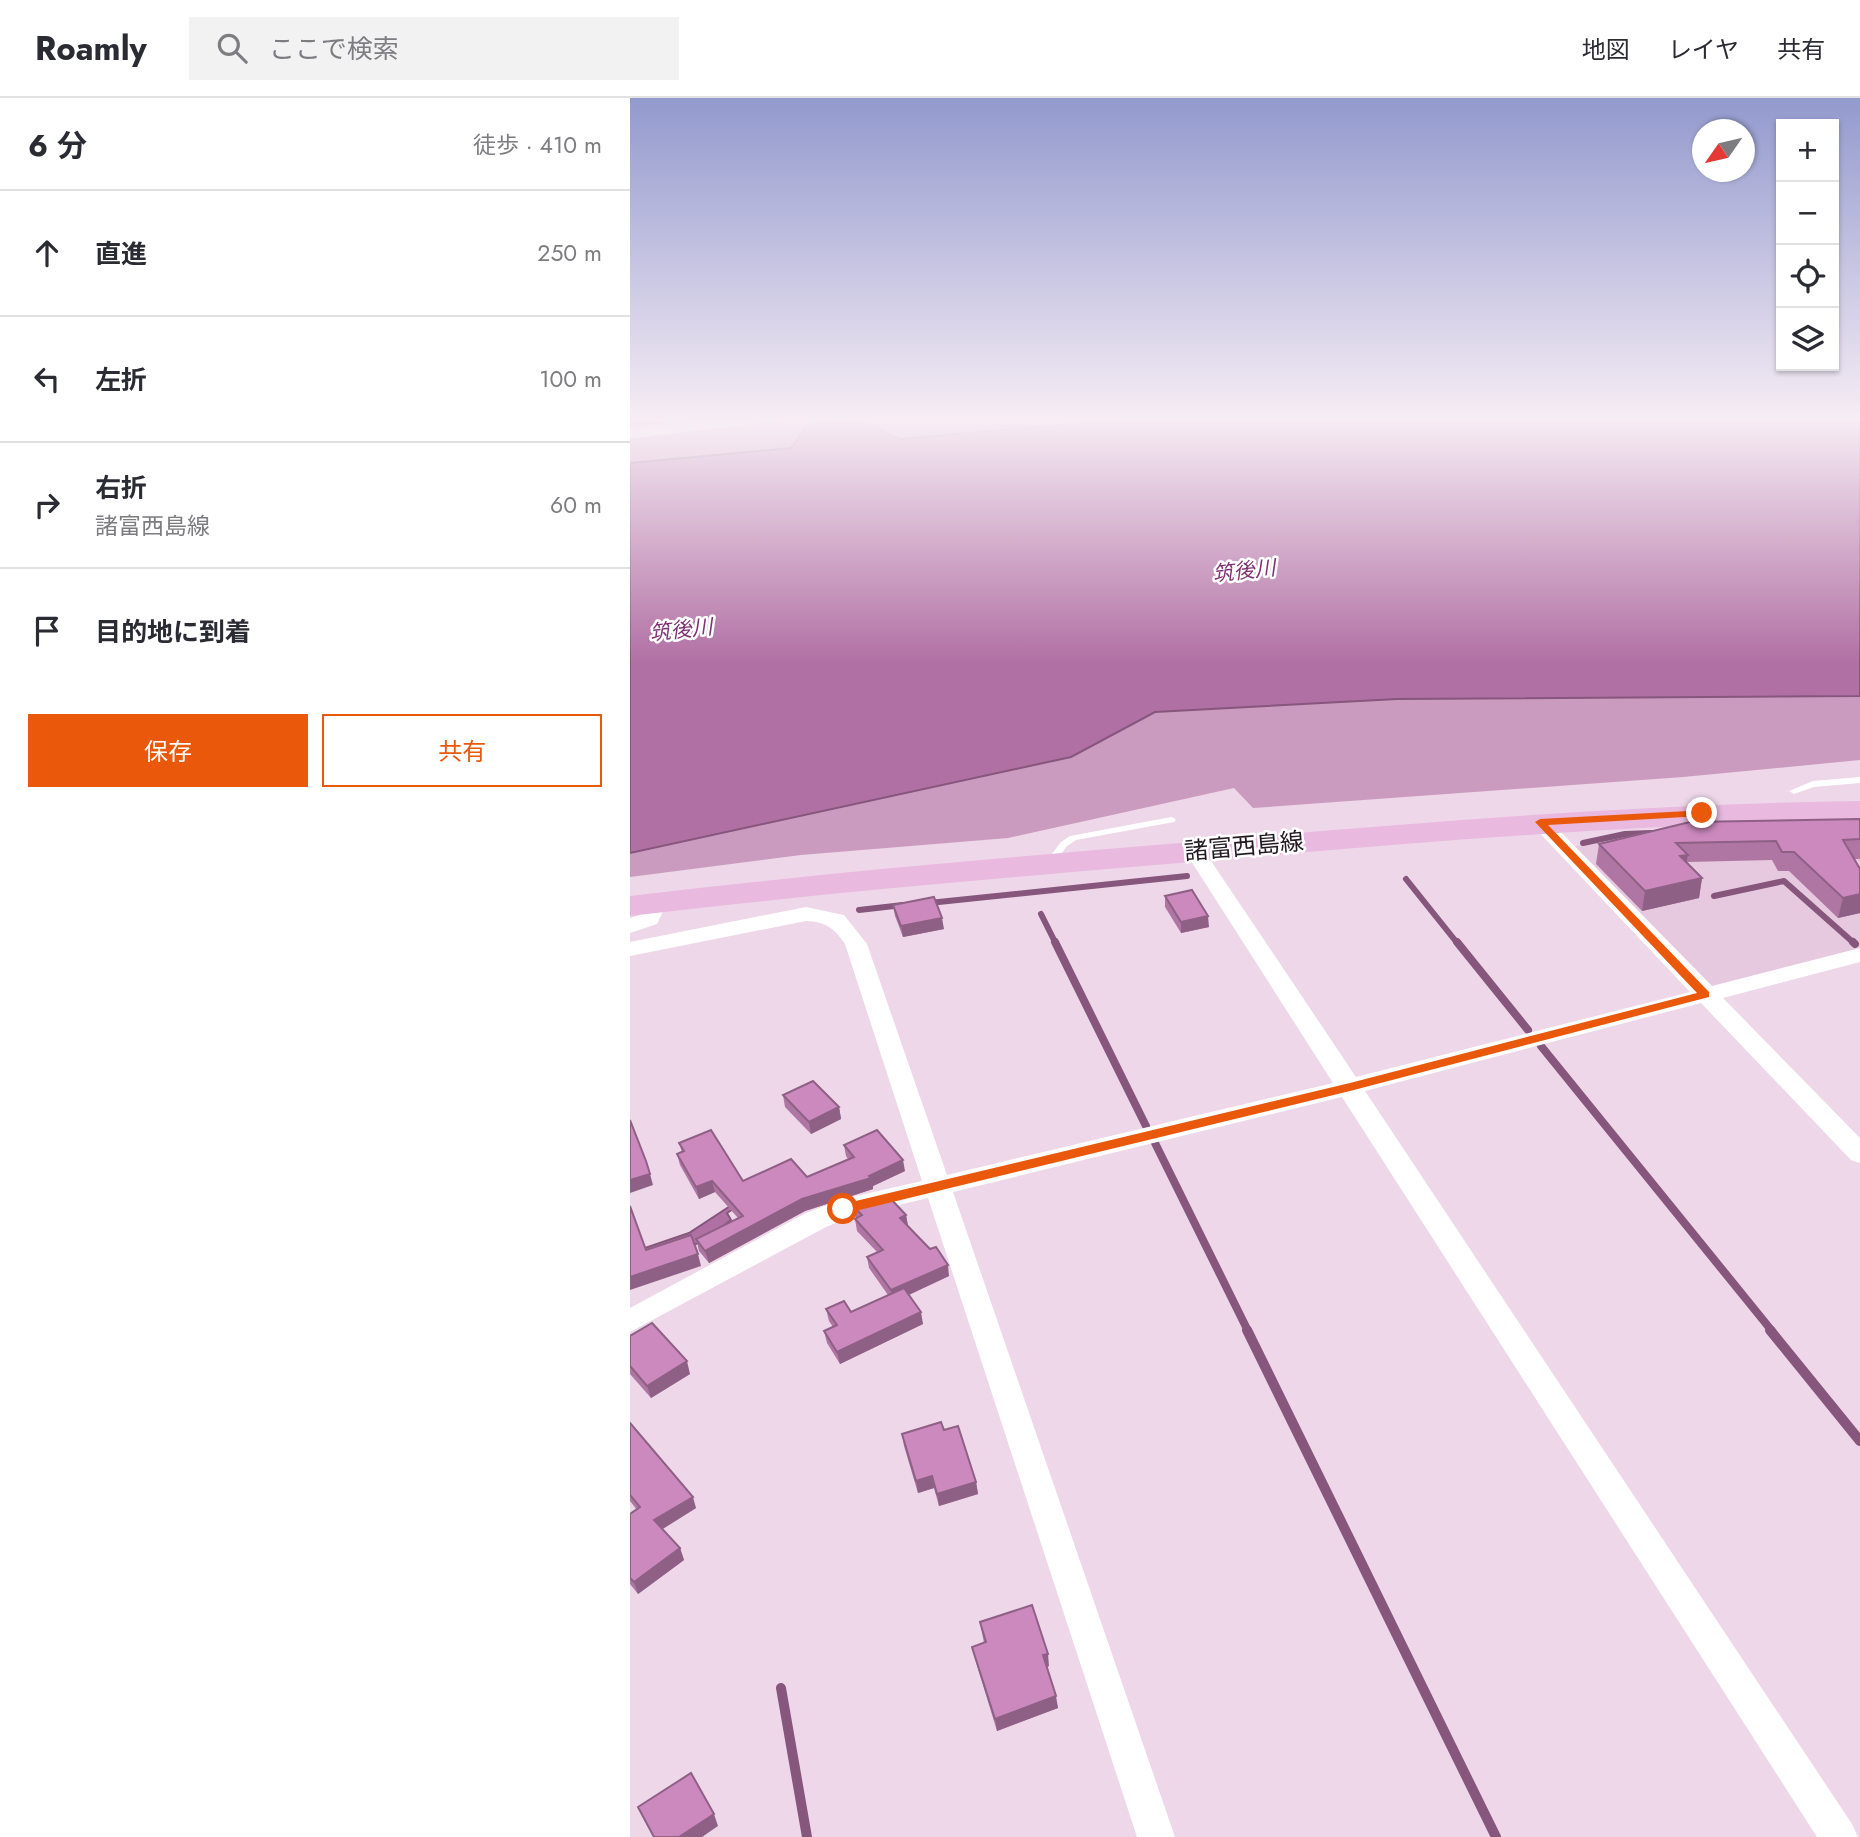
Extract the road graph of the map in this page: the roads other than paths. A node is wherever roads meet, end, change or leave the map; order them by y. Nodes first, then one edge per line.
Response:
1 (1860, 780) edge
2 (1794, 791) dead end
3 (1860, 811) edge
4 (1171, 820) dead end
5 (1540, 822) junction
6 (1194, 850) junction
7 (1050, 863) junction
8 (804, 900) junction
9 (643, 905) edge
10 (630, 926) edge
11 (630, 949) edge
12 (1860, 955) edge
13 (1705, 995) junction
14 (1350, 1087) junction
15 (1860, 1154) edge
16 (937, 1188) junction
17 (630, 1321) edge
18 (1156, 1837) edge
19 (1839, 1837) edge

1 - 2 lane
3 - 5 main road, 諸富西島線
4 - 7 lane
5 - 6 main road, 諸富西島線
5 - 13 street
6 - 7 main road, 諸富西島線
6 - 14 street
7 - 8 main road, 諸富西島線
8 - 9 main road, 諸富西島線
8 - 11 street
8 - 16 street
9 - 10 street
12 - 13 street
13 - 14 street
13 - 15 street
14 - 16 street
14 - 19 street
16 - 17 street
16 - 18 street

